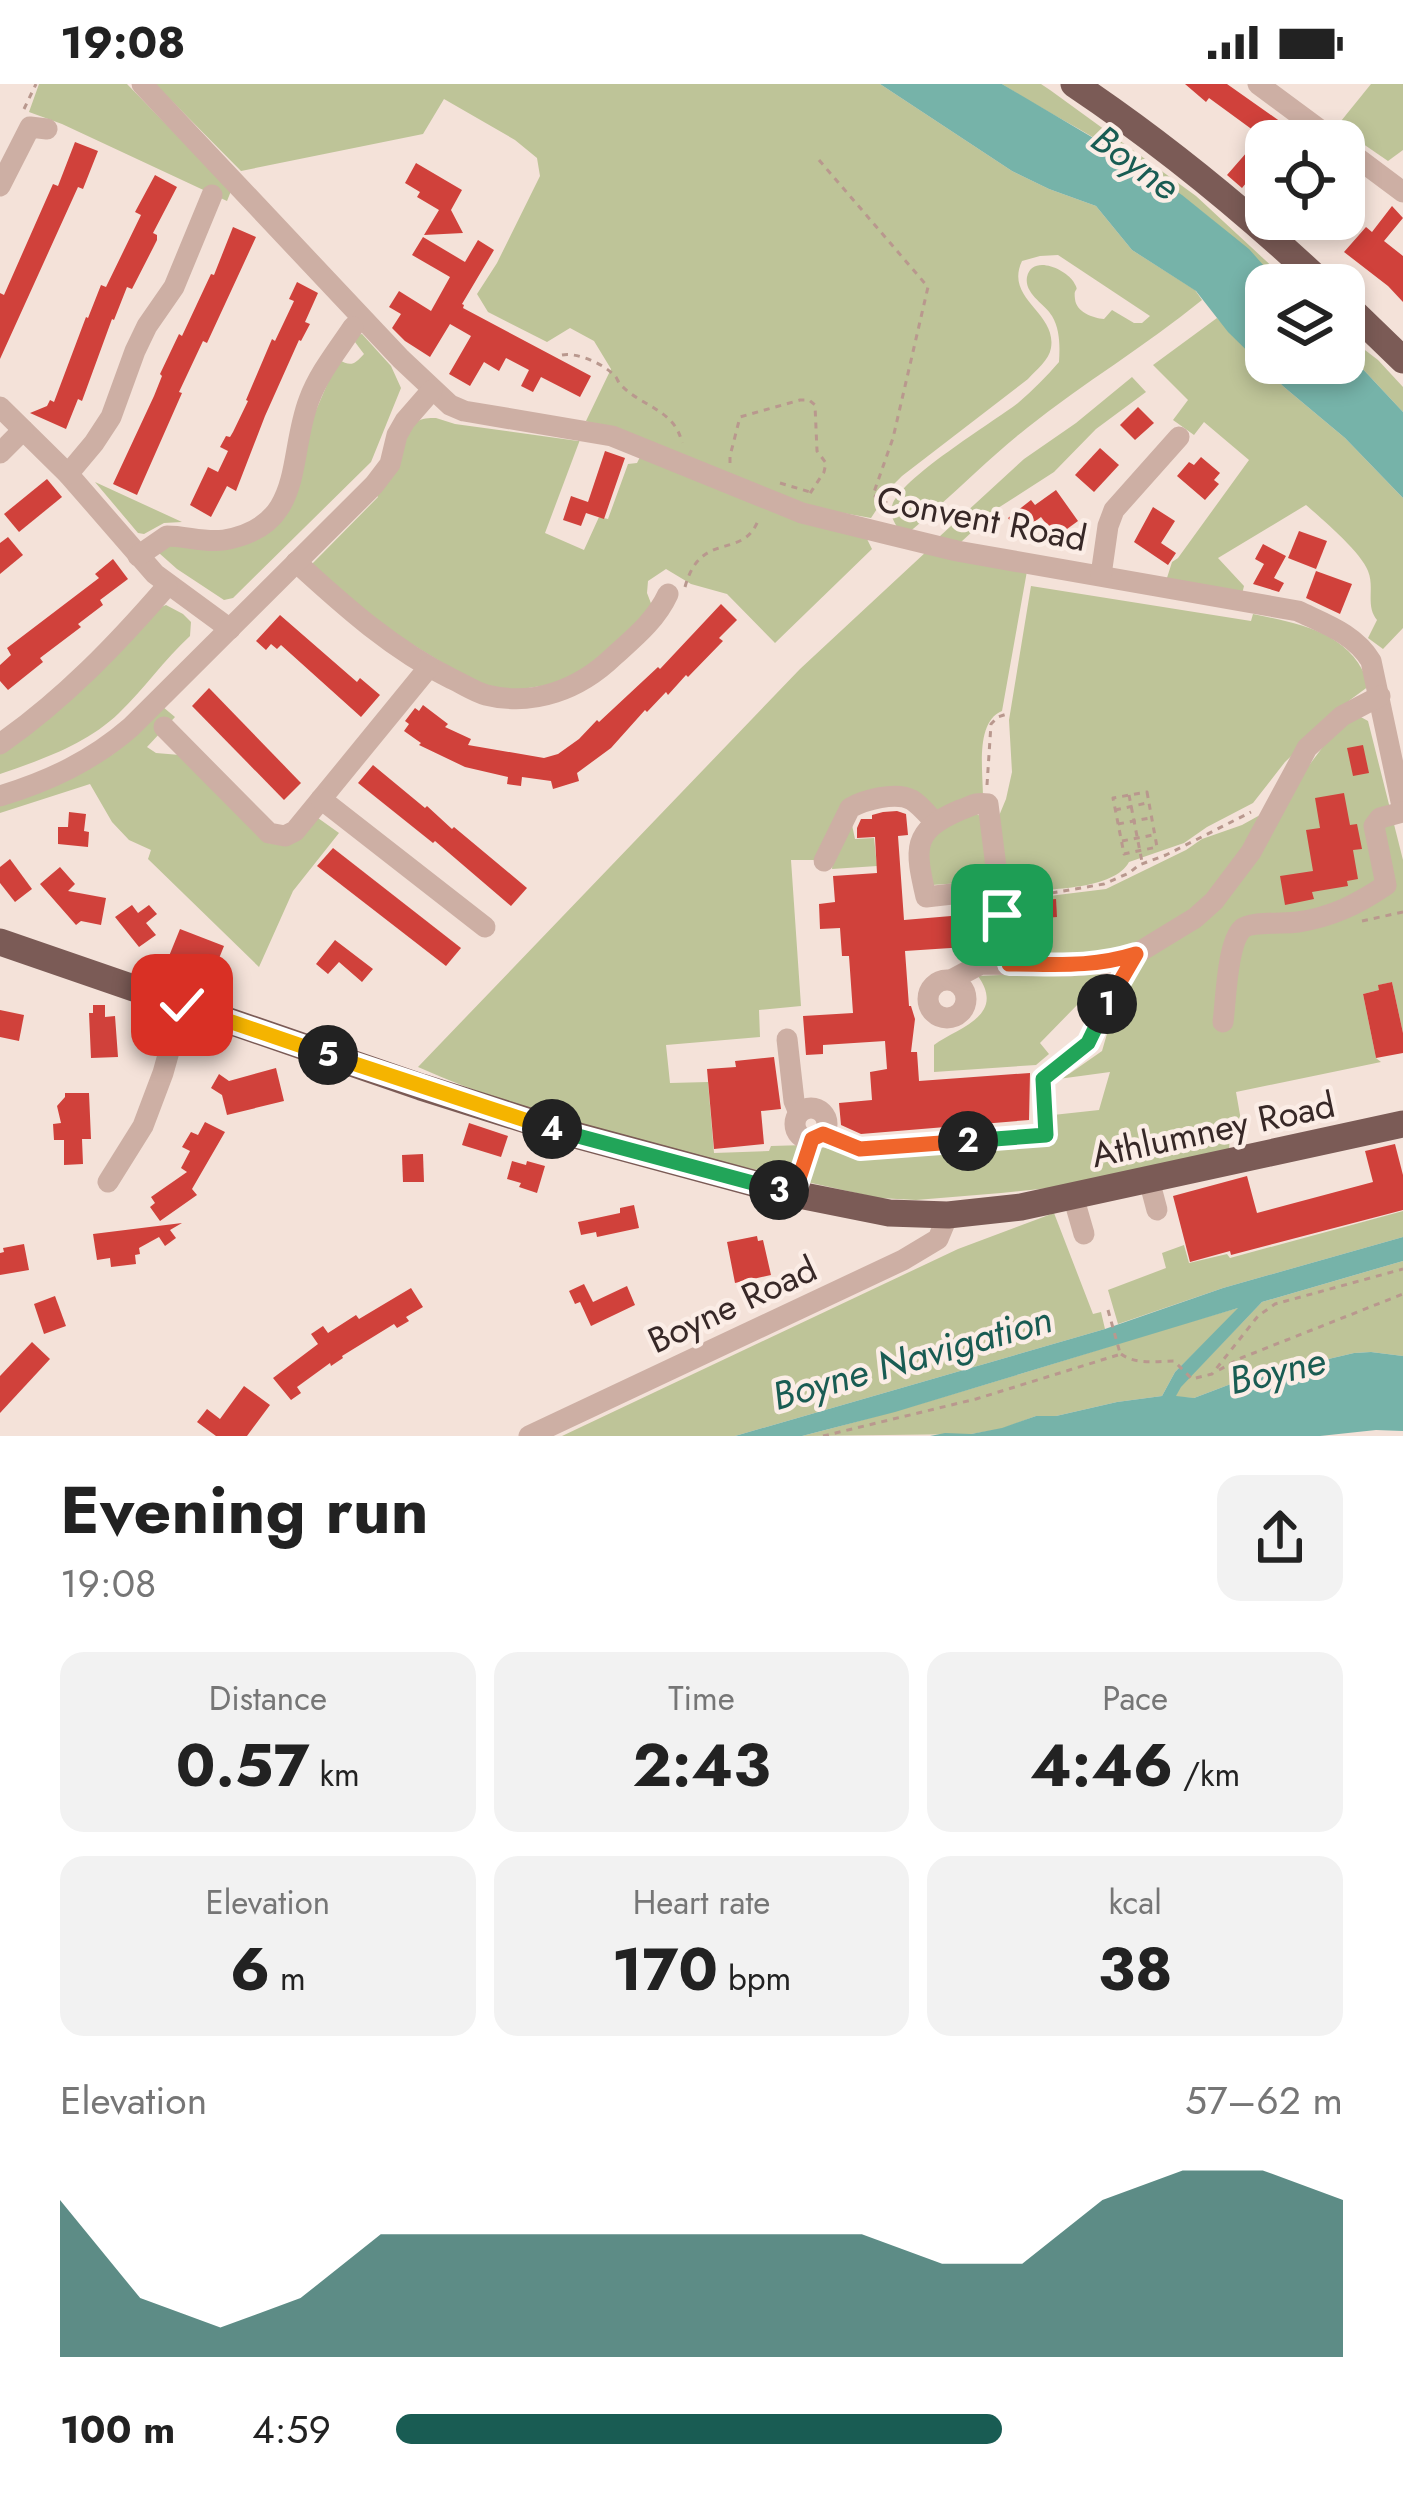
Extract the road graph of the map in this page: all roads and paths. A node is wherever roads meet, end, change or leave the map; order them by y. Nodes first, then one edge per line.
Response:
1 (36, 84) edge
2 (142, 84) edge
3 (1074, 84) edge
4 (1258, 84) edge
5 (1307, 120) edge
6 (39, 128) joint
7 (819, 160) dead end
8 (1365, 164) edge
9 (0, 186) edge
10 (1403, 192) edge
11 (212, 195) dead end
12 (1301, 264) edge
13 (1365, 323) edge
14 (562, 355) dead end
15 (361, 358) dead end
16 (1403, 360) edge
17 (432, 390) junction
18 (0, 407) edge
19 (23, 430) junction
20 (1178, 437) dead end
21 (0, 453) edge
22 (676, 462) junction
23 (730, 466) dead end
24 (68, 474) junction
25 (773, 482) dead end
26 (806, 503) junction
27 (887, 503) dead end
28 (760, 511) dead end
29 (138, 556) junction
30 (296, 562) junction
31 (1101, 575) junction
32 (167, 586) junction
33 (668, 593) joint
34 (230, 629) junction
35 (429, 668) junction
36 (1380, 696) junction
37 (1010, 713) dead end
38 (164, 727) dead end
39 (0, 744) edge
40 (1129, 795) junction
41 (0, 796) edge
42 (321, 799) junction
43 (1149, 803) junction
44 (988, 804) junction
45 (1131, 806) junction
46 (1115, 810) junction
47 (1252, 812) dead end
48 (1403, 812) edge
49 (1151, 818) junction
50 (1134, 821) junction
51 (934, 822) junction
52 (1118, 824) junction
53 (1155, 835) junction
54 (1138, 838) junction
55 (1122, 841) junction
56 (1140, 850) junction
57 (824, 860) dead end
58 (1143, 863) junction
59 (997, 902) junction
60 (485, 927) dead end
61 (0, 942) edge
62 (1136, 954) junction
63 (1009, 964) junction
64 (951, 980) dead end
65 (182, 1005) junction
66 (1222, 1022) dead end
67 (787, 1039) dead end
68 (1403, 1124) edge
69 (817, 1137) junction
70 (1149, 1180) junction
71 (108, 1182) dead end
72 (794, 1194) junction
73 (1073, 1196) junction
74 (1157, 1210) dead end
75 (948, 1215) junction
76 (1084, 1234) dead end
77 (1403, 1269) edge
78 (1403, 1294) edge
79 (1108, 1310) dead end
80 (1120, 1352) junction
81 (1212, 1374) junction
82 (529, 1436) edge
83 (823, 1436) edge

1 - 6 path
2 - 17 street, Convent Road
3 - 12 main road
4 - 5 street
6 - 9 street
7 - 27 path
8 - 10 street
11 - 24 street
13 - 16 main road
14 - 22 path
15 - 29 street
17 - 22 street, Convent Road
17 - 30 street
18 - 19 street
19 - 21 street
19 - 24 street
20 - 31 street
22 - 26 street, Convent Road
23 - 26 path
24 - 29 street
25 - 26 path
26 - 31 street, Convent Road
28 - 33 path
29 - 32 street
30 - 34 street
30 - 35 street
31 - 36 street, Convent Road
32 - 34 street
32 - 39 street
33 - 35 street
34 - 41 street
35 - 42 street
36 - 48 street, Convent Road
36 - 62 street
37 - 44 path
38 - 42 street
40 - 43 path
40 - 45 path
40 - 46 path
42 - 60 street
43 - 45 path
43 - 49 path
44 - 51 street
44 - 59 street
45 - 46 path
45 - 50 path
46 - 52 path
47 - 58 path
48 - 66 street
49 - 50 path
49 - 53 path
50 - 52 path
50 - 54 path
51 - 57 street
51 - 59 street
52 - 55 path
53 - 54 path
53 - 56 path
54 - 55 path
54 - 56 path
55 - 56 path
56 - 58 path
58 - 59 path
59 - 63 street
61 - 65 main road, Athlumney Road
62 - 63 street
62 - 69 street
63 - 64 street
65 - 71 street
65 - 72 main road, Athlumney Road
67 - 69 street
68 - 70 main road, Athlumney Road
69 - 72 path
70 - 73 main road, Athlumney Road
70 - 74 street
72 - 75 main road, Athlumney Road
73 - 75 main road, Athlumney Road
73 - 76 street
75 - 82 street, Boyne Road
77 - 81 path
78 - 81 path
79 - 80 path
80 - 81 path
80 - 83 path

